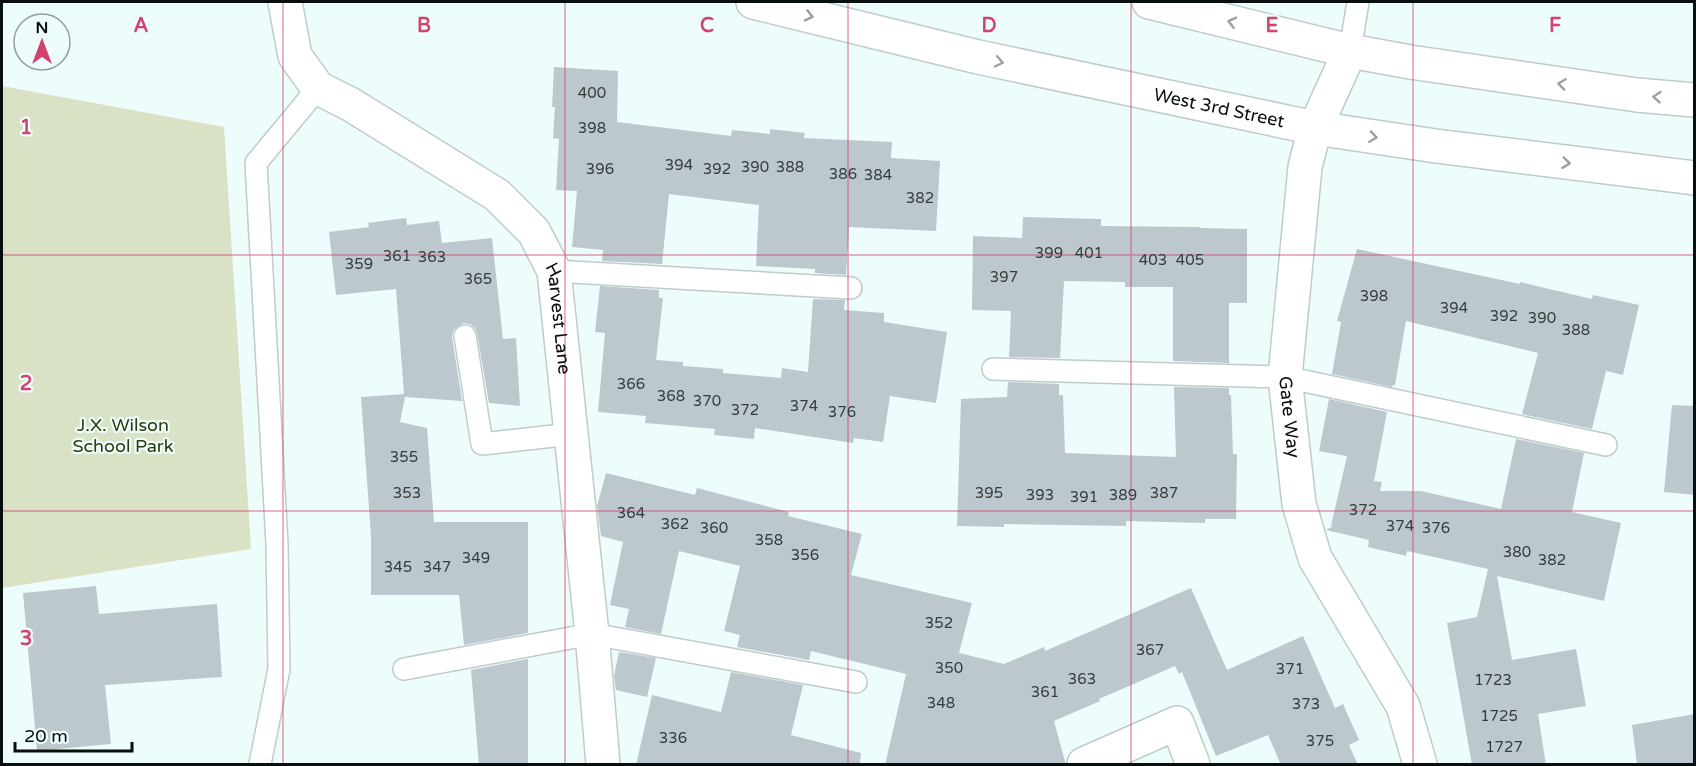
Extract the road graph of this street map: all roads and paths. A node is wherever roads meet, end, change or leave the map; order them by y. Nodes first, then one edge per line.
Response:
1 (285, 2) edge
2 (753, 2) edge
3 (1149, 2) edge
4 (1358, 2) edge
5 (1350, 51) junction
6 (318, 88) junction
7 (1695, 100) edge
8 (1315, 128) junction
9 (1695, 178) edge
10 (554, 271) junction
11 (851, 288) dead end
12 (465, 336) dead end
13 (993, 369) dead end
14 (1285, 376) junction
15 (571, 434) junction
16 (1606, 445) dead end
17 (592, 634) junction
18 (404, 669) dead end
19 (856, 682) dead end
20 (260, 765) edge
21 (603, 765) edge
22 (1084, 765) edge
23 (1194, 765) edge
24 (1420, 765) edge

1 - 6 street, Harvest Lane
2 -> 8 street, West 3rd Street
5 -> 3 street
4 - 5 lane
7 -> 5 street
5 - 8 street, Gate Way
6 - 10 street, Harvest Lane
6 - 20 lane
8 -> 9 street, West 3rd Street
8 - 14 street, Gate Way
10 - 11 lane
10 - 15 street, Harvest Lane
12 - 15 lane
13 - 14 lane
14 - 16 lane
14 - 24 street, Gate Way
15 - 17 street, Harvest Lane
17 - 18 lane
17 - 19 lane
17 - 21 street, Harvest Lane
22 - 23 street

